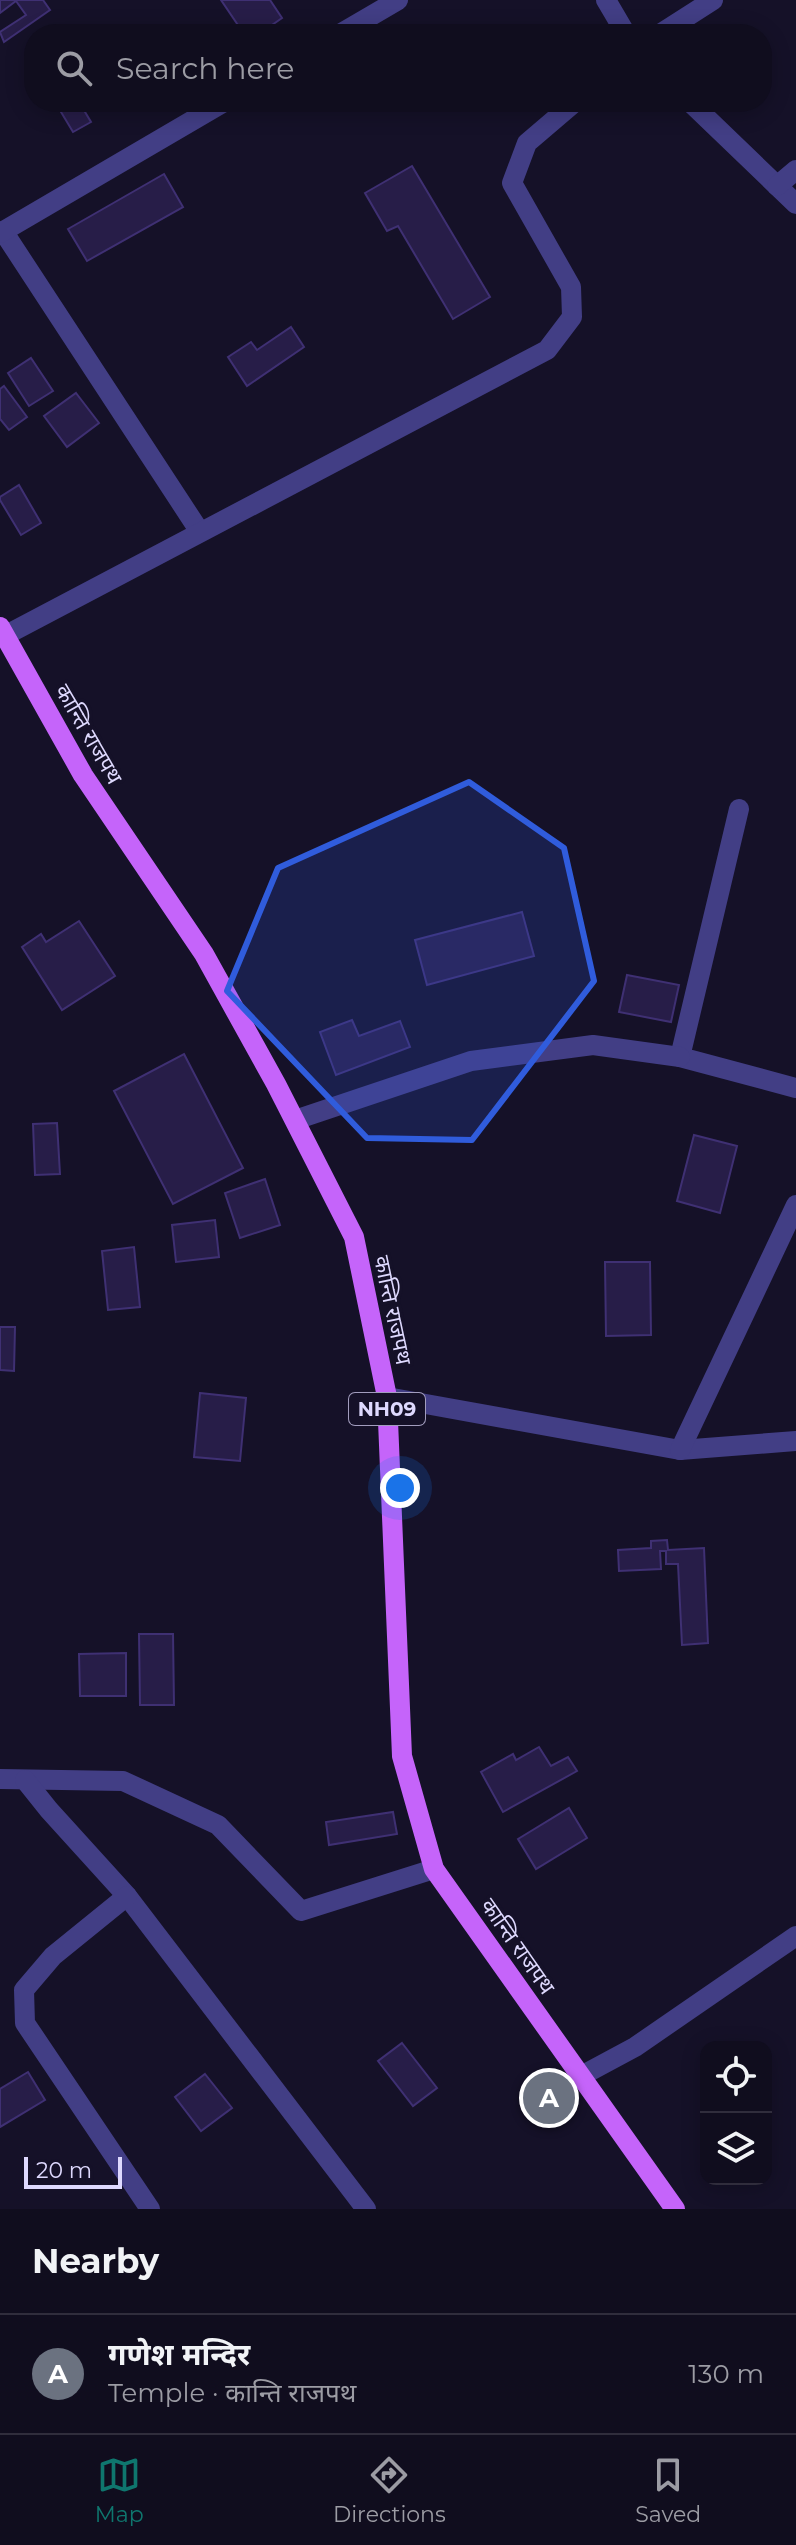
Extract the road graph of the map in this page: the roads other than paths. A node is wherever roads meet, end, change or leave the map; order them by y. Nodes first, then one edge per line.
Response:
1 (398, 0) edge
2 (606, 0) edge
3 (713, 0) edge
4 (357, 24) edge
5 (620, 24) edge
6 (676, 24) edge
7 (207, 112) edge
8 (563, 112) edge
9 (700, 112) edge
10 (796, 170) edge
11 (777, 186) junction
12 (796, 204) edge
13 (1, 232) edge
14 (200, 532) junction
15 (3, 631) edge
16 (739, 809) dead end
17 (680, 1057) junction
18 (796, 1088) edge
19 (295, 1120) junction
20 (796, 1205) edge
21 (387, 1397) junction
22 (796, 1441) edge
23 (680, 1450) junction
24 (0, 1779) edge
25 (25, 1780) junction
26 (434, 1869) junction
27 (127, 1896) junction
28 (796, 1936) edge
29 (581, 2076) junction
30 (150, 2209) edge
31 (366, 2209) edge
32 (675, 2209) edge

1 - 4 street
2 - 5 street
3 - 6 street
7 - 13 street
8 - 14 street
9 - 11 street
10 - 11 street
11 - 12 street
13 - 14 street
14 - 15 street
15 - 19 main road, कान्ति राजपथ / NH09
16 - 17 street
17 - 18 street
17 - 19 street
19 - 21 main road, कान्ति राजपथ / NH09
20 - 23 street
21 - 23 street
21 - 26 main road, कान्ति राजपथ / NH09
22 - 23 street
24 - 25 street
25 - 26 street
25 - 27 street
26 - 29 main road, कान्ति राजपथ / NH09
27 - 30 street
27 - 31 street
28 - 29 street
29 - 32 main road, कान्ति राजपथ / NH09

